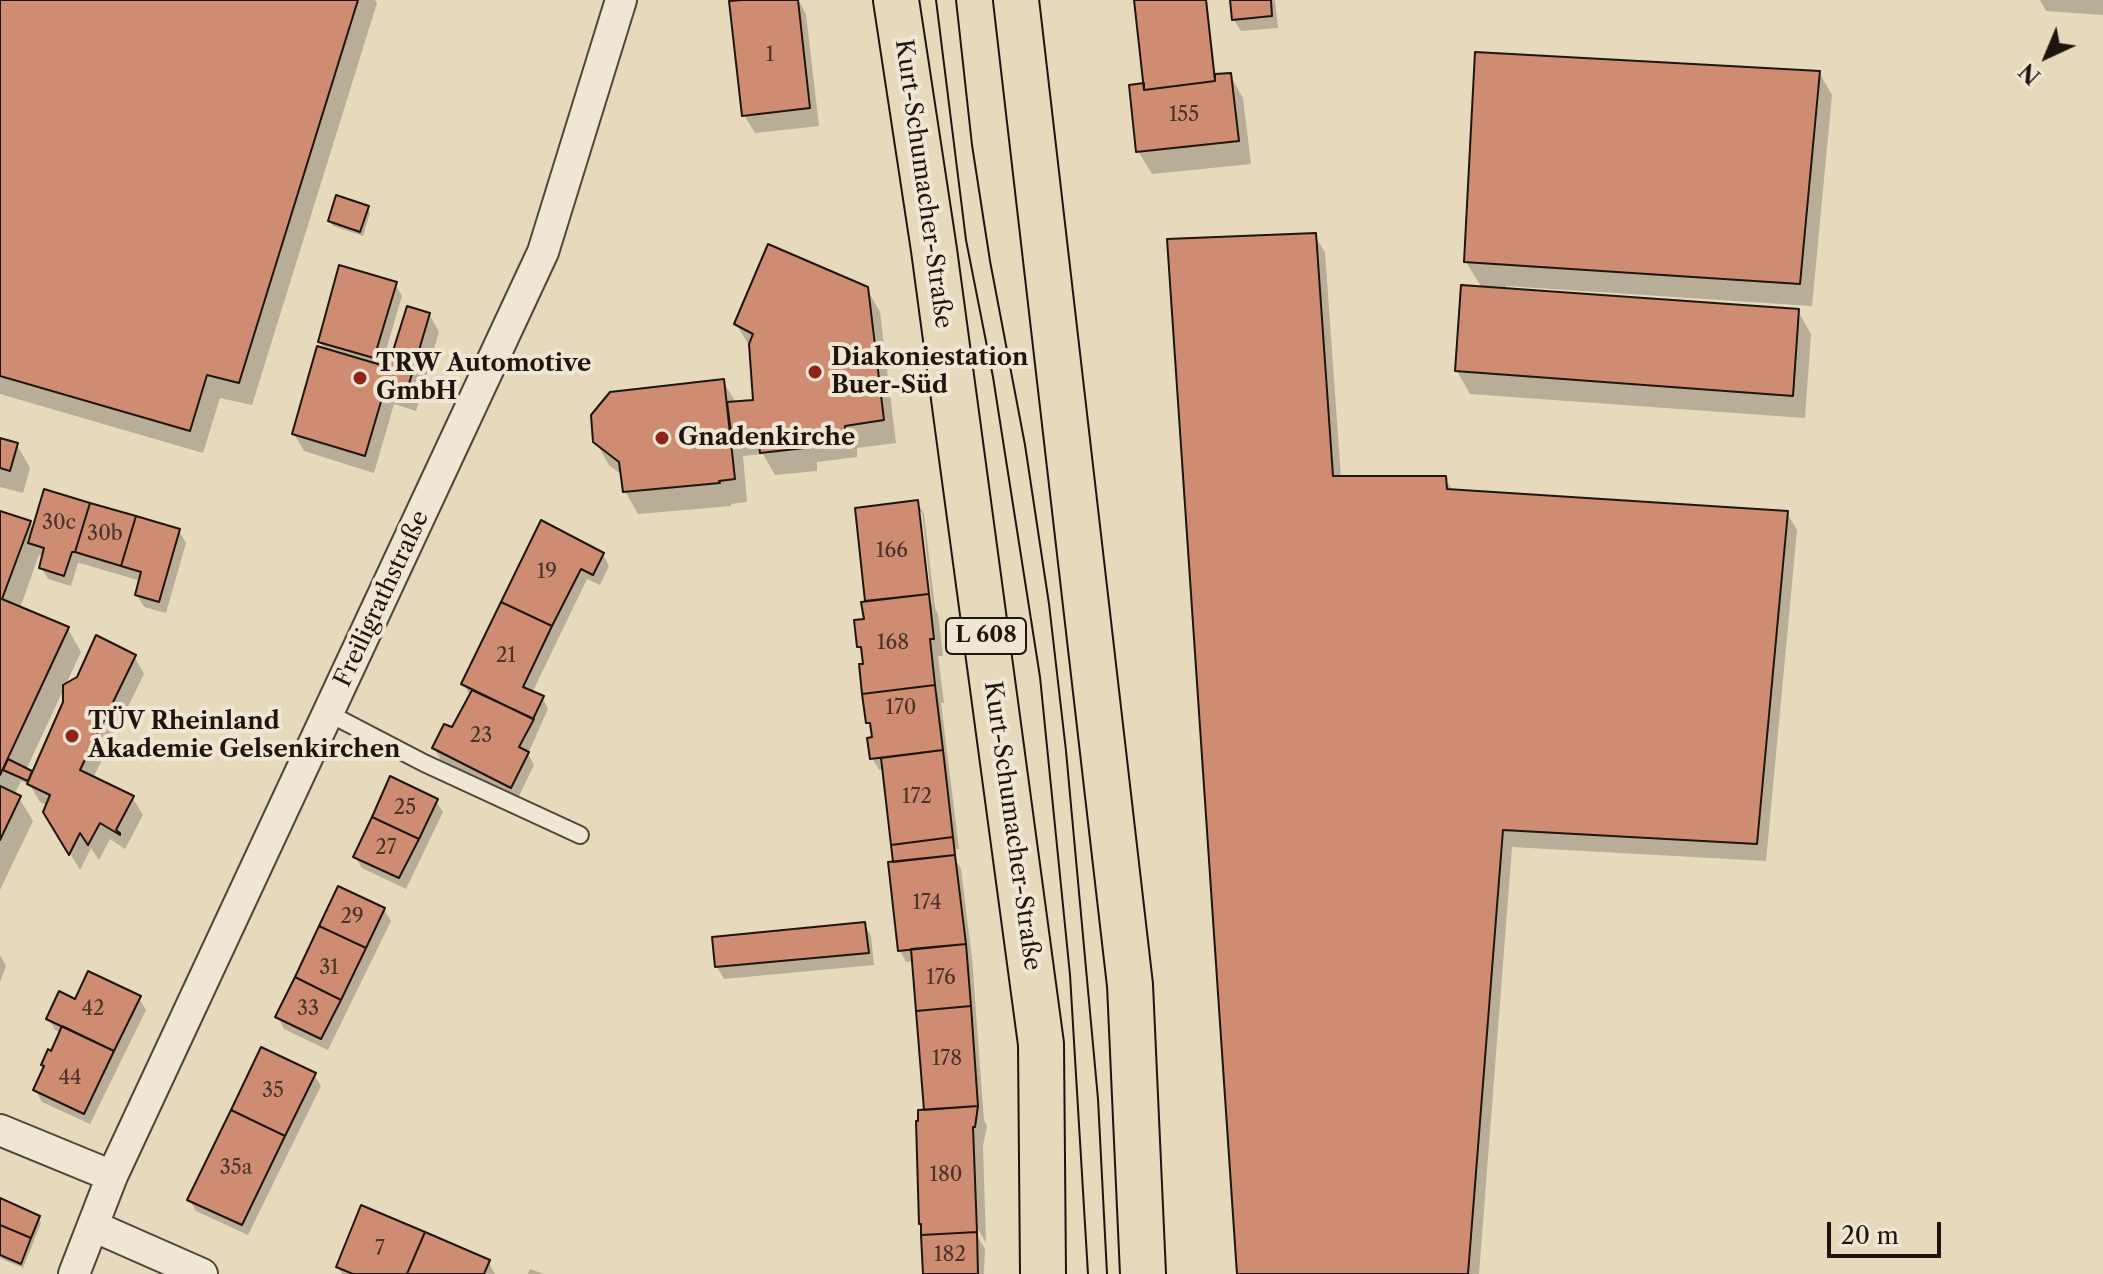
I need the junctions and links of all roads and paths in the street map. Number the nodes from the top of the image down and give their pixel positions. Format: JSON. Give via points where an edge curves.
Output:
{"nodes":[{"id":1,"x":621,"y":0,"type":"edge"},
{"id":2,"x":896,"y":0,"type":"edge"},
{"id":3,"x":1016,"y":0,"type":"edge"},
{"id":4,"x":328,"y":713,"type":"junction"},
{"id":5,"x":580,"y":835,"type":"dead end"},
{"id":6,"x":0,"y":1130,"type":"edge"},
{"id":7,"x":112,"y":1176,"type":"junction"},
{"id":8,"x":93,"y":1226,"type":"junction"},
{"id":9,"x":74,"y":1274,"type":"edge"},
{"id":10,"x":202,"y":1274,"type":"edge"},
{"id":11,"x":1043,"y":1274,"type":"edge"},
{"id":12,"x":1143,"y":1274,"type":"edge"}],
"edges":[{"from":1,"to":4,"type":"street","name":"Freiligrathstraße","via":[[543,252]]},
{"from":2,"to":11,"type":"main road","name":"Kurt-Schumacher-Straße","number":"L 608","via":[[1041,1044]]},
{"from":3,"to":12,"type":"main road","via":[[1130,985]]},
{"from":4,"to":5,"type":"lane"},
{"from":4,"to":7,"type":"street","name":"Freiligrathstraße"},
{"from":6,"to":7,"type":"street"},
{"from":7,"to":8,"type":"street","name":"Freiligrathstraße"},
{"from":8,"to":9,"type":"street","name":"Freiligrathstraße"},
{"from":8,"to":10,"type":"street"}]}
